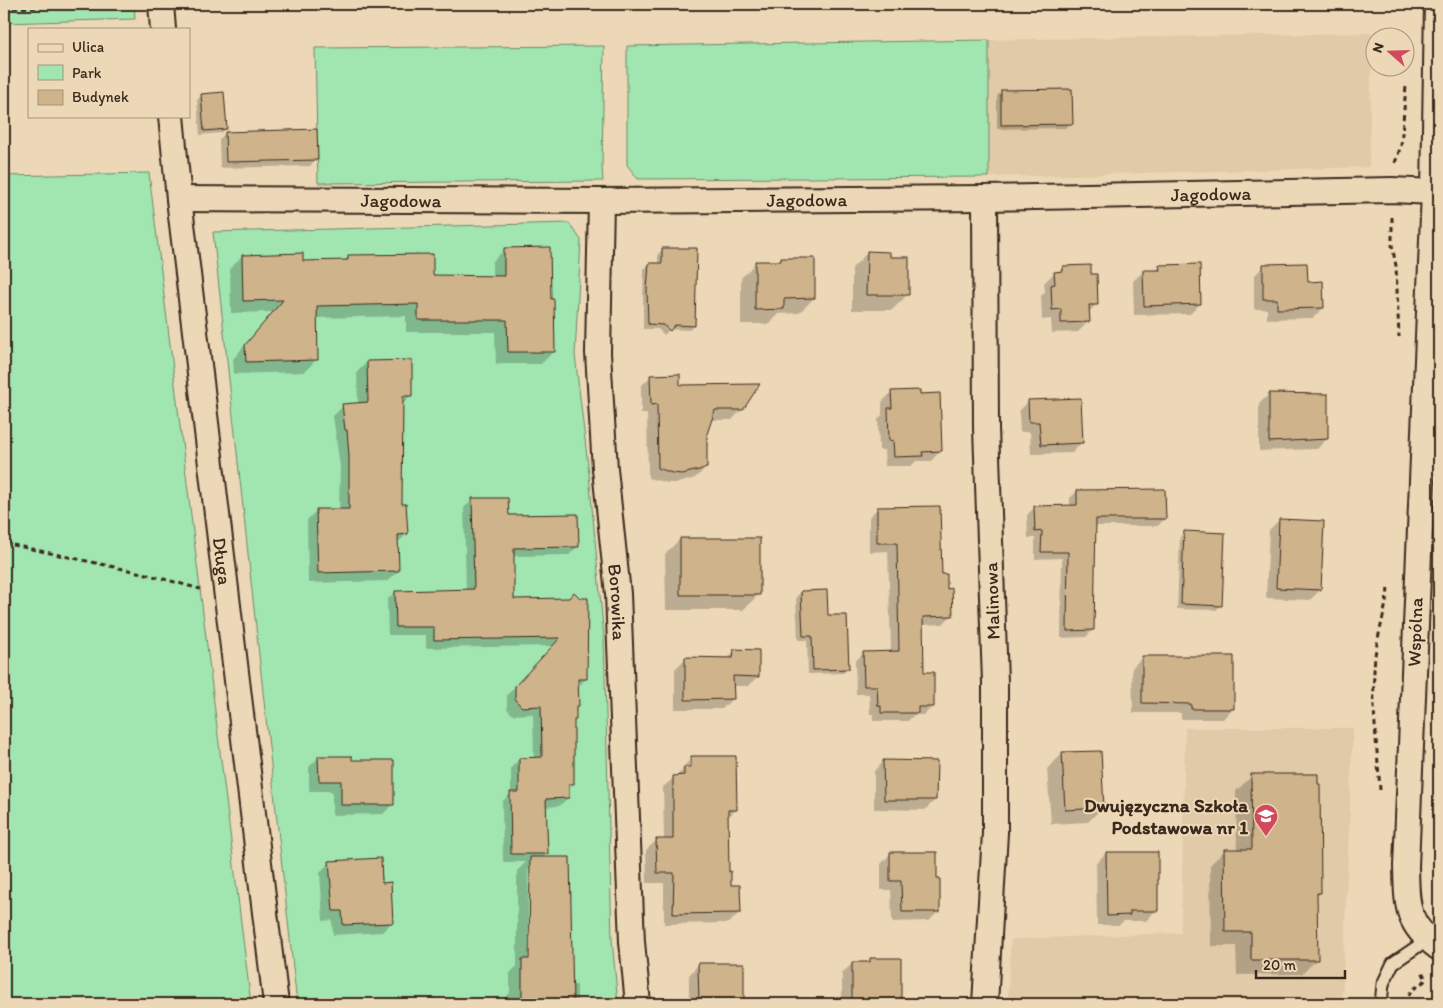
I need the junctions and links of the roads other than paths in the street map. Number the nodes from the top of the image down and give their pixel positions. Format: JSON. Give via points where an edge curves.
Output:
{"nodes":[{"id":1,"x":161,"y":4,"type":"edge"},
{"id":2,"x":1437,"y":4,"type":"edge"},
{"id":3,"x":163,"y":28,"type":"edge"},
{"id":4,"x":171,"y":118,"type":"edge"},
{"id":5,"x":1434,"y":192,"type":"junction"},
{"id":6,"x":985,"y":198,"type":"junction"},
{"id":7,"x":179,"y":199,"type":"junction"},
{"id":8,"x":601,"y":201,"type":"junction"},
{"id":9,"x":1433,"y":944,"type":"edge"},
{"id":10,"x":276,"y":1004,"type":"edge"},
{"id":11,"x":638,"y":1004,"type":"edge"},
{"id":12,"x":985,"y":1004,"type":"edge"},
{"id":13,"x":1381,"y":1004,"type":"edge"}],
"edges":[{"from":1,"to":3,"type":"street"},
{"from":2,"to":5,"type":"street","name":"Wspólna"},
{"from":4,"to":7,"type":"street","name":"Długa"},
{"from":5,"to":6,"type":"street","name":"Jagodowa","via":[[1392,190]]},
{"from":5,"to":9,"type":"street","name":"Wspólna","via":[[1406,866],[1409,911],[1418,930]]},
{"from":6,"to":8,"type":"street","name":"Jagodowa"},
{"from":6,"to":12,"type":"street","name":"Malinowa","via":[[986,428],[995,682],[995,833]]},
{"from":7,"to":8,"type":"street","name":"Jagodowa"},
{"from":7,"to":10,"type":"street","name":"Długa"},
{"from":8,"to":11,"type":"street","name":"Borowika","via":[[598,352],[604,469],[618,594],[632,942]]},
{"from":9,"to":13,"type":"lane","via":[[1393,963],[1383,984]]}]}
